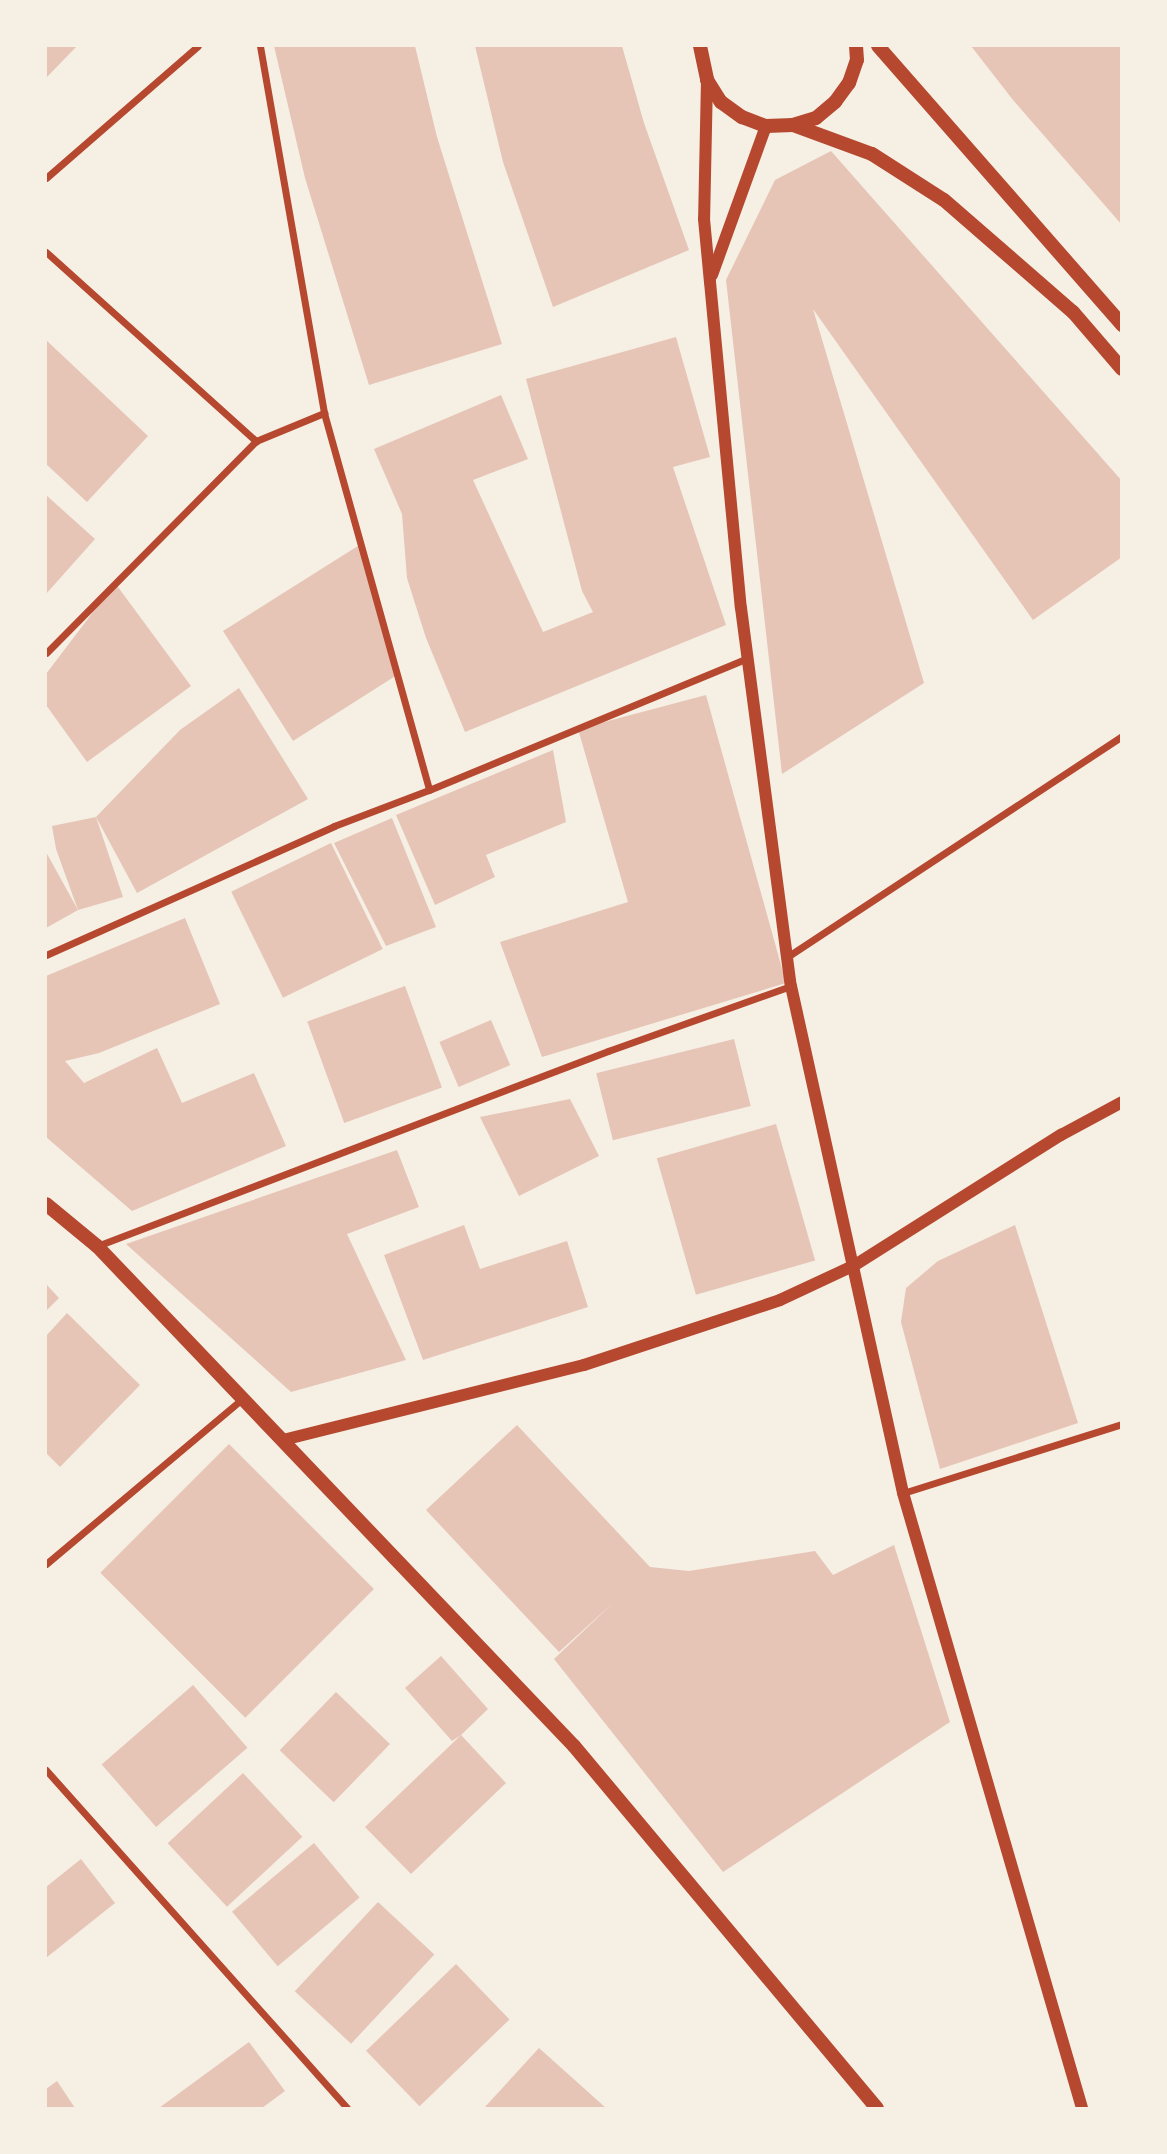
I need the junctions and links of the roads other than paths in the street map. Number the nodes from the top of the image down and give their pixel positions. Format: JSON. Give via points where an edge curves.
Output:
{"nodes":[{"id":1,"x":198,"y":46,"type":"edge"},
{"id":2,"x":260,"y":46,"type":"edge"},
{"id":3,"x":856,"y":46,"type":"edge"},
{"id":4,"x":878,"y":46,"type":"edge"},
{"id":5,"x":699,"y":49,"type":"edge"},
{"id":6,"x":707,"y":80,"type":"junction"},
{"id":7,"x":793,"y":125,"type":"junction"},
{"id":8,"x":766,"y":126,"type":"junction"},
{"id":9,"x":46,"y":178,"type":"edge"},
{"id":10,"x":46,"y":252,"type":"edge"},
{"id":11,"x":710,"y":282,"type":"junction"},
{"id":12,"x":1122,"y":326,"type":"edge"},
{"id":13,"x":1122,"y":369,"type":"edge"},
{"id":14,"x":324,"y":413,"type":"junction"},
{"id":15,"x":256,"y":441,"type":"junction"},
{"id":16,"x":46,"y":653,"type":"edge"},
{"id":17,"x":748,"y":658,"type":"junction"},
{"id":18,"x":1122,"y":736,"type":"edge"},
{"id":19,"x":429,"y":790,"type":"junction"},
{"id":20,"x":46,"y":955,"type":"edge"},
{"id":21,"x":787,"y":957,"type":"junction"},
{"id":22,"x":791,"y":986,"type":"junction"},
{"id":23,"x":1122,"y":1102,"type":"edge"},
{"id":24,"x":46,"y":1204,"type":"edge"},
{"id":25,"x":97,"y":1246,"type":"junction"},
{"id":26,"x":855,"y":1265,"type":"junction"},
{"id":27,"x":244,"y":1398,"type":"junction"},
{"id":28,"x":1122,"y":1424,"type":"edge"},
{"id":29,"x":283,"y":1440,"type":"junction"},
{"id":30,"x":903,"y":1493,"type":"junction"},
{"id":31,"x":46,"y":1564,"type":"edge"},
{"id":32,"x":46,"y":1770,"type":"edge"},
{"id":33,"x":347,"y":2109,"type":"edge"},
{"id":34,"x":877,"y":2109,"type":"edge"},
{"id":35,"x":1082,"y":2109,"type":"edge"}],
"edges":[{"from":1,"to":9,"type":"street"},
{"from":2,"to":14,"type":"street"},
{"from":3,"to":7,"type":"main road","via":[[849,83],[835,102],[816,118]]},
{"from":4,"to":12,"type":"main road"},
{"from":5,"to":6,"type":"main road"},
{"from":6,"to":8,"type":"main road","via":[[721,102]]},
{"from":6,"to":11,"type":"street","via":[[704,219]]},
{"from":7,"to":8,"type":"main road"},
{"from":7,"to":13,"type":"main road","via":[[872,154],[944,200],[1073,313]]},
{"from":8,"to":11,"type":"street"},
{"from":10,"to":15,"type":"street"},
{"from":11,"to":17,"type":"street"},
{"from":14,"to":15,"type":"street"},
{"from":14,"to":19,"type":"street"},
{"from":15,"to":16,"type":"street"},
{"from":17,"to":19,"type":"street"},
{"from":17,"to":21,"type":"street"},
{"from":18,"to":21,"type":"street"},
{"from":19,"to":20,"type":"street","via":[[334,825]]},
{"from":21,"to":22,"type":"street"},
{"from":22,"to":25,"type":"street"},
{"from":22,"to":26,"type":"street"},
{"from":23,"to":26,"type":"street","via":[[1061,1135]]},
{"from":24,"to":25,"type":"main road"},
{"from":25,"to":27,"type":"main road"},
{"from":26,"to":29,"type":"street","via":[[780,1300],[584,1365]]},
{"from":26,"to":30,"type":"street"},
{"from":27,"to":29,"type":"main road"},
{"from":27,"to":31,"type":"street"},
{"from":28,"to":30,"type":"street"},
{"from":29,"to":34,"type":"main road","via":[[574,1746]]},
{"from":30,"to":35,"type":"street"},
{"from":32,"to":33,"type":"street"}]}
